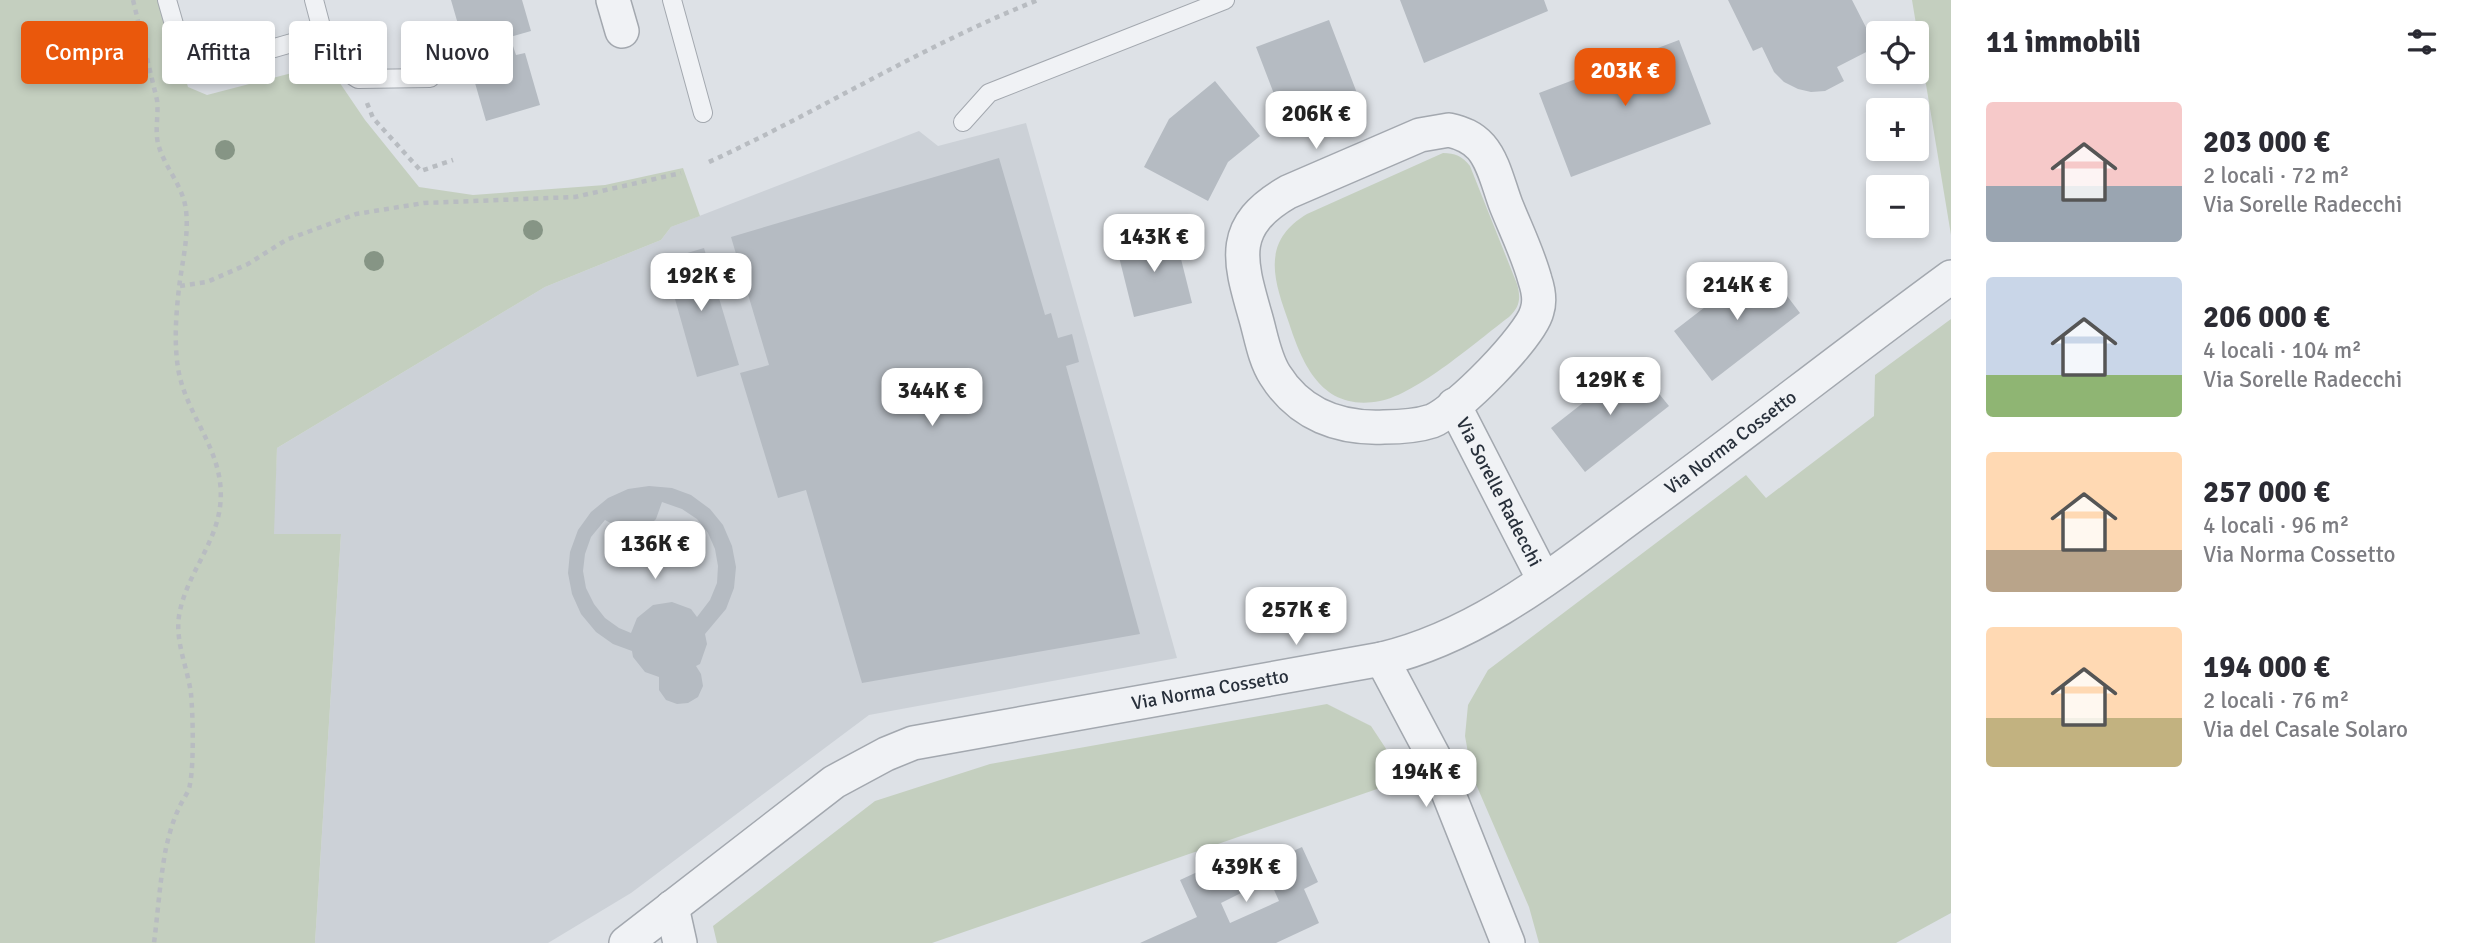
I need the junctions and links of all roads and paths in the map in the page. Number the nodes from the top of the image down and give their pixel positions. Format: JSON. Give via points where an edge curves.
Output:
{"nodes":[{"id":1,"x":133,"y":0,"type":"edge"},
{"id":2,"x":167,"y":0,"type":"edge"},
{"id":3,"x":314,"y":0,"type":"edge"},
{"id":4,"x":672,"y":0,"type":"edge"},
{"id":5,"x":1038,"y":0,"type":"edge"},
{"id":6,"x":1224,"y":0,"type":"edge"},
{"id":7,"x":320,"y":21,"type":"edge"},
{"id":8,"x":289,"y":44,"type":"edge"},
{"id":9,"x":360,"y":84,"type":"edge"},
{"id":10,"x":703,"y":113,"type":"dead end"},
{"id":11,"x":963,"y":122,"type":"dead end"},
{"id":12,"x":453,"y":160,"type":"dead end"},
{"id":13,"x":709,"y":162,"type":"dead end"},
{"id":14,"x":681,"y":173,"type":"dead end"},
{"id":15,"x":1951,"y":277,"type":"edge"},
{"id":16,"x":179,"y":286,"type":"junction"},
{"id":17,"x":1454,"y":405,"type":"junction"},
{"id":18,"x":1544,"y":580,"type":"junction"},
{"id":19,"x":1382,"y":659,"type":"junction"},
{"id":20,"x":672,"y":907,"type":"junction"},
{"id":21,"x":154,"y":943,"type":"edge"},
{"id":22,"x":626,"y":943,"type":"edge"},
{"id":23,"x":680,"y":943,"type":"edge"},
{"id":24,"x":1508,"y":943,"type":"edge"}],
"edges":[{"from":1,"to":16,"type":"path","via":[[157,100],[155,135],[186,210],[186,251]]},
{"from":2,"to":8,"type":"lane","via":[[188,73]]},
{"from":3,"to":7,"type":"lane"},
{"from":4,"to":10,"type":"lane"},
{"from":5,"to":13,"type":"path","via":[[869,79]]},
{"from":6,"to":11,"type":"lane","via":[[989,93]]},
{"from":9,"to":12,"type":"path","via":[[373,118],[421,171]]},
{"from":14,"to":16,"type":"path","via":[[575,197],[424,202],[356,214],[286,240],[248,264],[206,282]]},
{"from":15,"to":18,"type":"street","name":"Via Norma Cossetto"},
{"from":16,"to":21,"type":"path","via":[[178,368],[187,402],[219,470],[220,508],[178,617],[191,695],[190,786],[166,848]]},
{"from":17,"to":17,"type":"street","name":"Via Sorelle Radecchi","via":[[1521,339],[1537,311],[1538,299],[1489,159],[1473,139],[1449,130],[1420,135],[1271,202],[1251,226],[1241,256],[1268,362],[1284,387],[1311,412],[1345,425],[1400,427],[1433,420]]},
{"from":17,"to":18,"type":"street","name":"Via Sorelle Radecchi"},
{"from":18,"to":19,"type":"street","name":"Via Norma Cossetto","via":[[1486,618],[1428,645]]},
{"from":19,"to":20,"type":"street","name":"Via Norma Cossetto","via":[[913,743],[834,782]]},
{"from":19,"to":24,"type":"street","via":[[1434,757]]},
{"from":20,"to":22,"type":"street","name":"Via Norma Cossetto"},
{"from":20,"to":23,"type":"street"}]}
